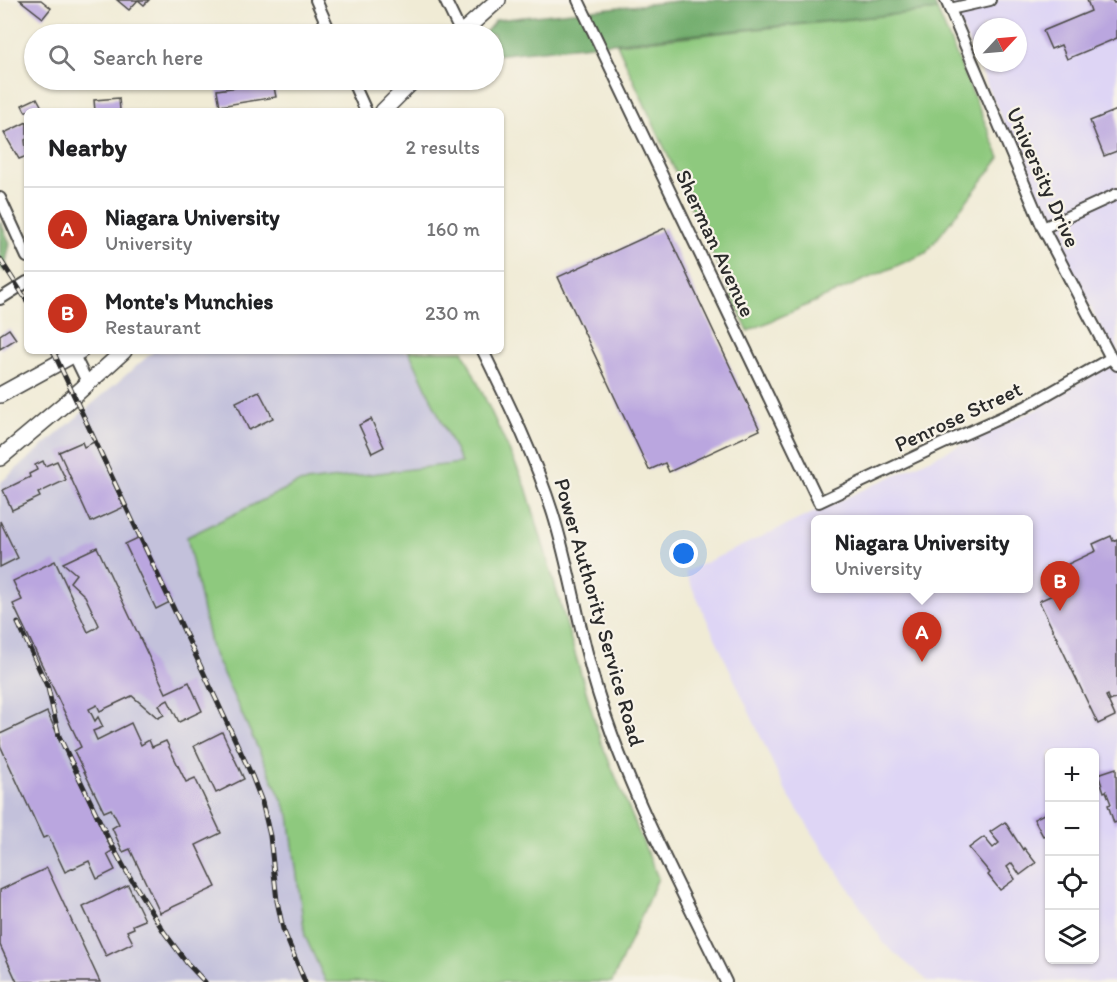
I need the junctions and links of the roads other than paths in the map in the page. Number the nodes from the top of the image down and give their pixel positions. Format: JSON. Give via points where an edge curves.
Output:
{"nodes":[{"id":1,"x":316,"y":0,"type":"edge"},
{"id":2,"x":446,"y":0,"type":"edge"},
{"id":3,"x":498,"y":0,"type":"edge"},
{"id":4,"x":578,"y":0,"type":"edge"},
{"id":5,"x":990,"y":0,"type":"edge"},
{"id":6,"x":948,"y":4,"type":"edge"},
{"id":7,"x":327,"y":24,"type":"edge"},
{"id":8,"x":456,"y":24,"type":"edge"},
{"id":9,"x":471,"y":24,"type":"edge"},
{"id":10,"x":357,"y":90,"type":"edge"},
{"id":11,"x":404,"y":90,"type":"edge"},
{"id":12,"x":365,"y":108,"type":"edge"},
{"id":13,"x":386,"y":108,"type":"edge"},
{"id":14,"x":1117,"y":194,"type":"edge"},
{"id":15,"x":0,"y":198,"type":"edge"},
{"id":16,"x":1044,"y":228,"type":"junction"},
{"id":17,"x":24,"y":250,"type":"edge"},
{"id":18,"x":24,"y":284,"type":"edge"},
{"id":19,"x":0,"y":299,"type":"edge"},
{"id":20,"x":72,"y":354,"type":"edge"},
{"id":21,"x":76,"y":354,"type":"edge"},
{"id":22,"x":121,"y":354,"type":"edge"},
{"id":23,"x":484,"y":354,"type":"edge"},
{"id":24,"x":1114,"y":362,"type":"edge"},
{"id":25,"x":88,"y":384,"type":"junction"},
{"id":26,"x":0,"y":395,"type":"edge"},
{"id":27,"x":0,"y":458,"type":"edge"},
{"id":28,"x":819,"y":502,"type":"joint"},
{"id":29,"x":726,"y":982,"type":"edge"}],
"edges":[{"from":1,"to":7,"type":"street"},
{"from":2,"to":8,"type":"street"},
{"from":3,"to":9,"type":"main road"},
{"from":4,"to":28,"type":"street","name":"Sherman Avenue"},
{"from":5,"to":6,"type":"street"},
{"from":6,"to":16,"type":"street","name":"University Drive"},
{"from":10,"to":12,"type":"street"},
{"from":11,"to":13,"type":"main road"},
{"from":14,"to":16,"type":"street"},
{"from":15,"to":17,"type":"street"},
{"from":16,"to":24,"type":"street","name":"University Drive"},
{"from":18,"to":19,"type":"street"},
{"from":20,"to":26,"type":"main road"},
{"from":21,"to":25,"type":"street"},
{"from":22,"to":25,"type":"main road"},
{"from":23,"to":29,"type":"street","name":"Power Authority Service Road","via":[[547,496],[616,746]]},
{"from":24,"to":28,"type":"street","name":"Penrose Street"},
{"from":25,"to":27,"type":"main road"}]}
